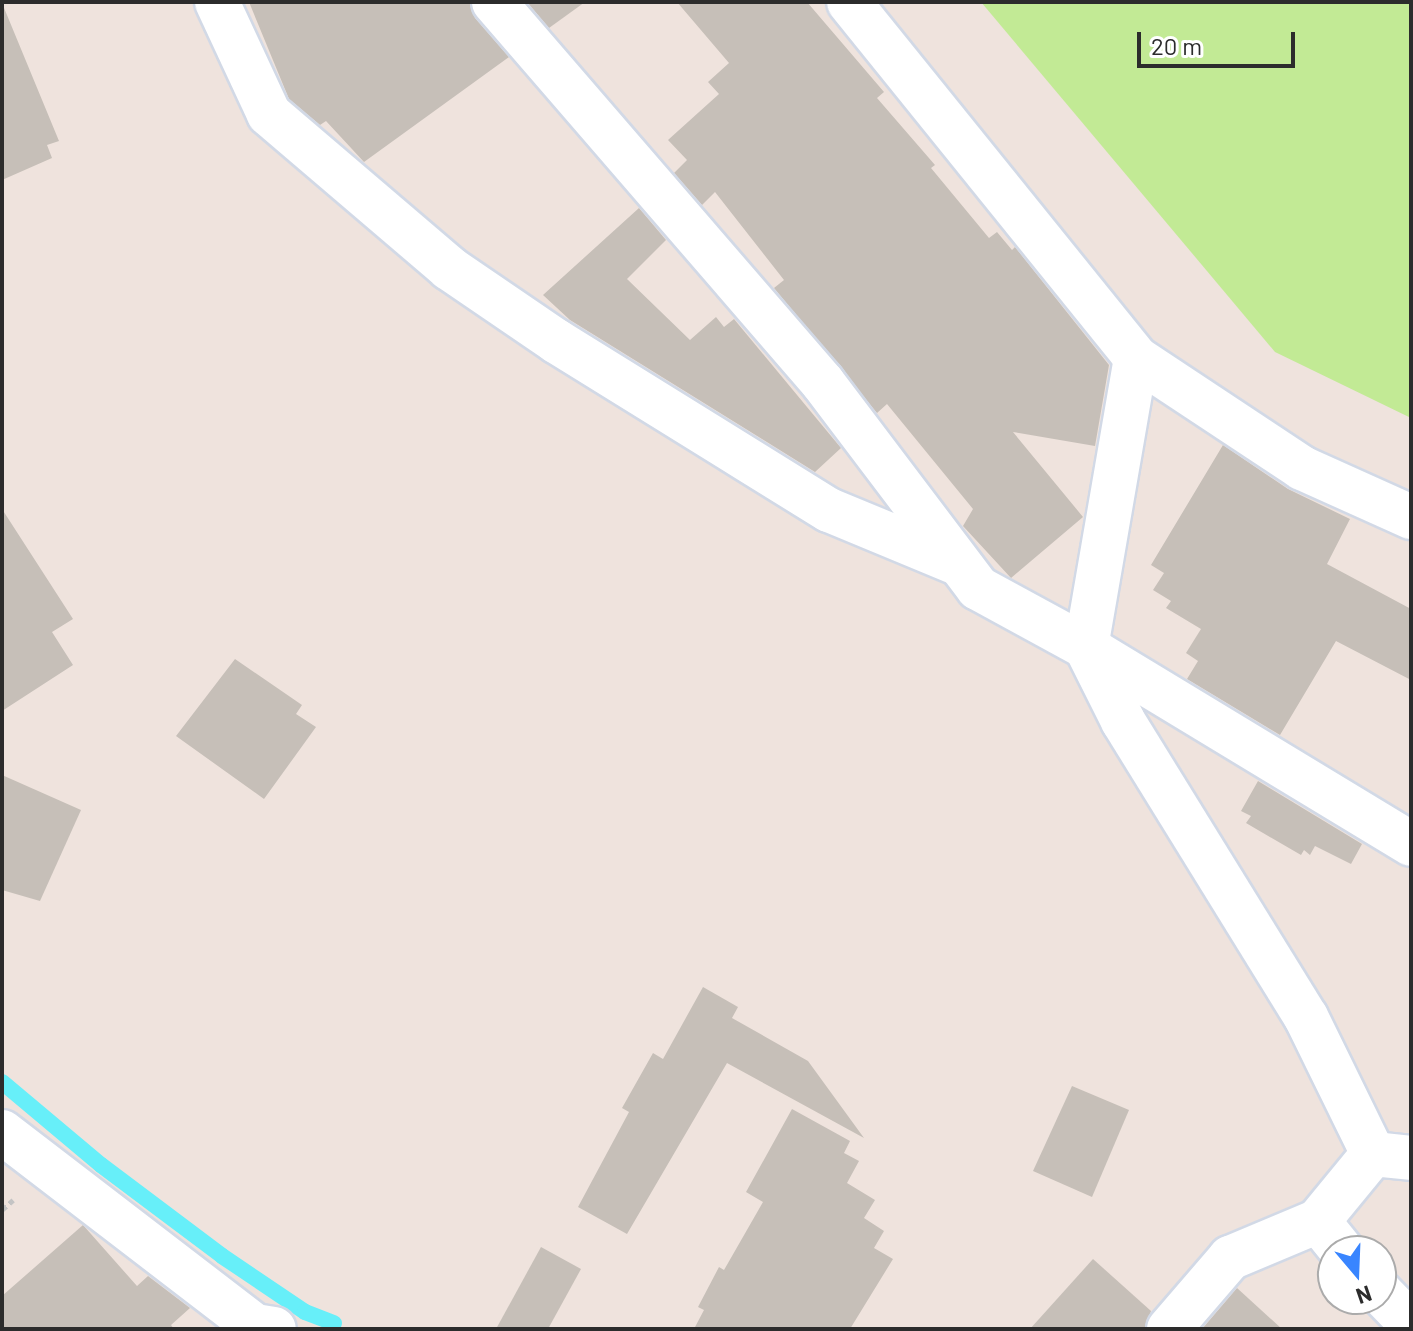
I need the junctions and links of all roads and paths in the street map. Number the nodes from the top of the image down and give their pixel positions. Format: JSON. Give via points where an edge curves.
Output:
{"nodes":[{"id":1,"x":217,"y":2,"type":"edge"},
{"id":2,"x":494,"y":2,"type":"edge"},
{"id":3,"x":849,"y":2,"type":"edge"},
{"id":4,"x":1136,"y":358,"type":"junction"},
{"id":5,"x":1411,"y":517,"type":"edge"},
{"id":6,"x":959,"y":564,"type":"junction"},
{"id":7,"x":1086,"y":647,"type":"junction"},
{"id":8,"x":1411,"y":844,"type":"edge"},
{"id":9,"x":2,"y":1132,"type":"edge"},
{"id":10,"x":1392,"y":1156,"type":"edge"},
{"id":11,"x":1331,"y":1235,"type":"edge"},
{"id":12,"x":1317,"y":1239,"type":"edge"},
{"id":13,"x":1397,"y":1310,"type":"edge"},
{"id":14,"x":1411,"y":1324,"type":"edge"},
{"id":15,"x":274,"y":1329,"type":"edge"},
{"id":16,"x":1169,"y":1329,"type":"edge"}],
"edges":[{"from":1,"to":6,"type":"street","via":[[269,114],[449,268],[556,341],[829,510]]},
{"from":2,"to":6,"type":"street","via":[[823,383]]},
{"from":3,"to":4,"type":"street"},
{"from":4,"to":5,"type":"street","via":[[1302,468]]},
{"from":4,"to":7,"type":"street"},
{"from":6,"to":7,"type":"street","via":[[978,588]]},
{"from":7,"to":8,"type":"street"},
{"from":7,"to":10,"type":"street","via":[[1123,721]]},
{"from":9,"to":15,"type":"street","via":[[255,1326]]},
{"from":10,"to":11,"type":"street"},
{"from":12,"to":16,"type":"street","via":[[1230,1258]]},
{"from":13,"to":14,"type":"street"}]}
